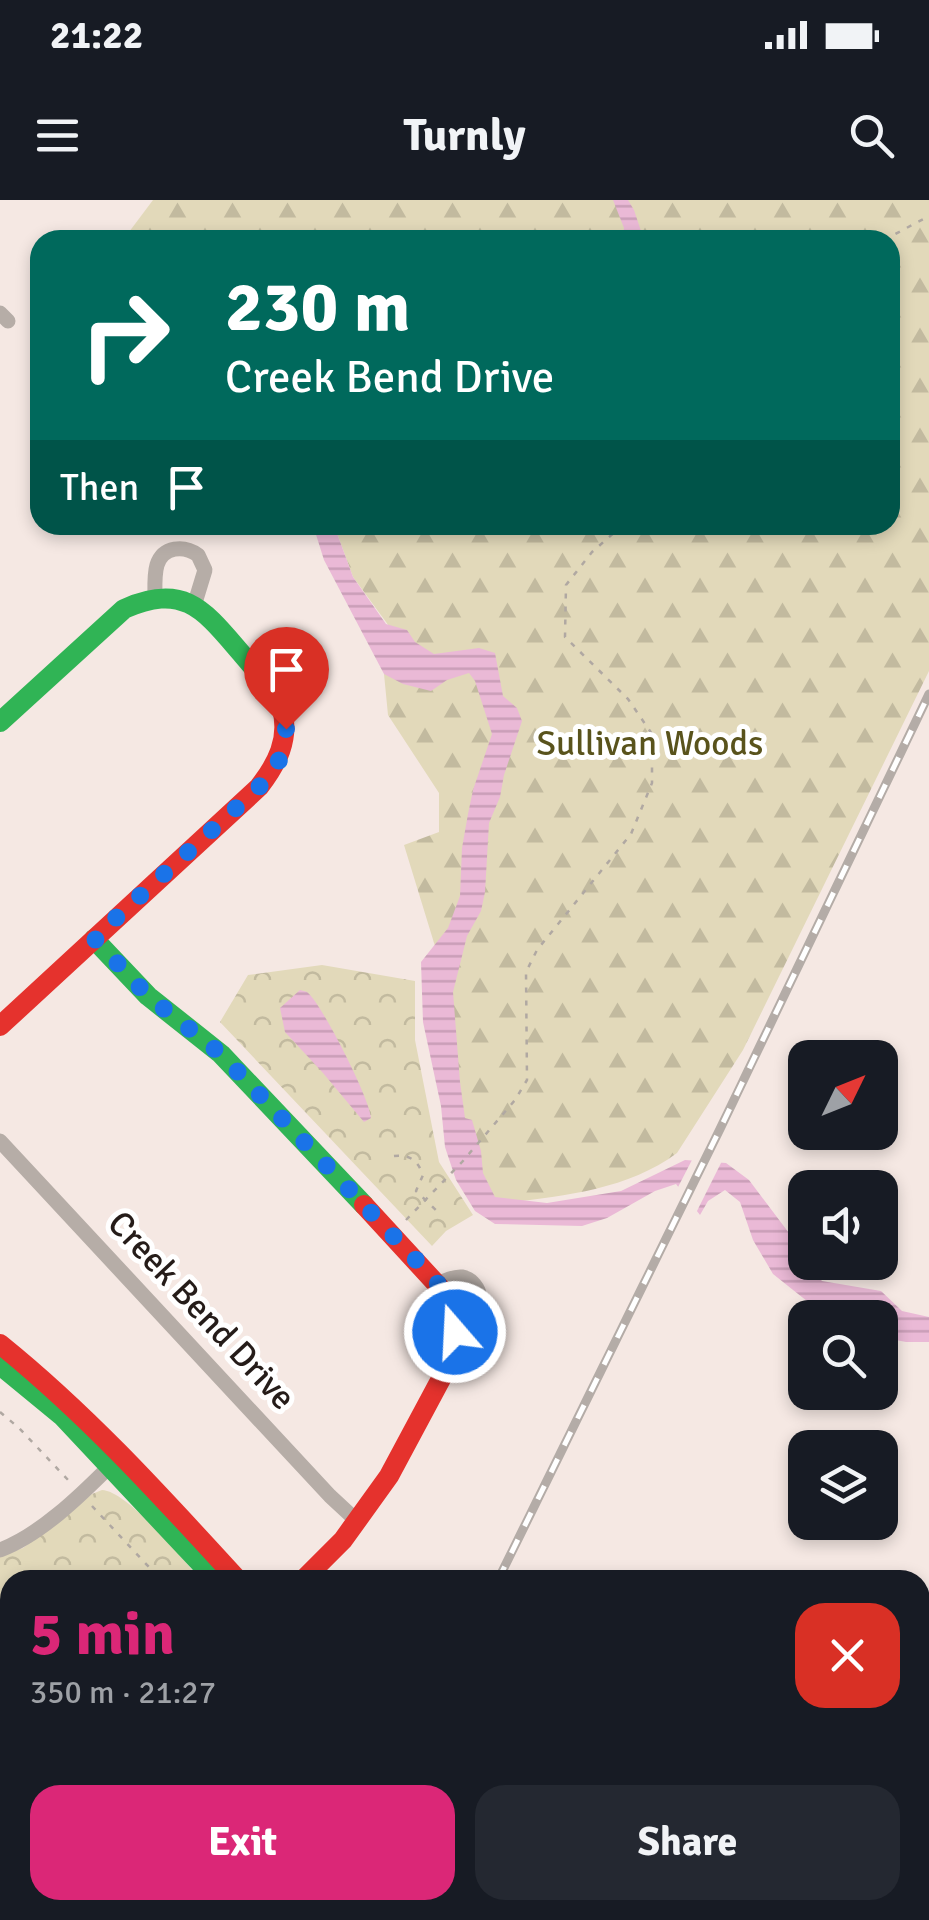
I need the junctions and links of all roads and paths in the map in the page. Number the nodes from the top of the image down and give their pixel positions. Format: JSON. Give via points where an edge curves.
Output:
{"nodes":[{"id":1,"x":929,"y":216,"type":"edge"},
{"id":2,"x":900,"y":231,"type":"edge"},
{"id":3,"x":612,"y":535,"type":"edge"},
{"id":4,"x":155,"y":598,"type":"junction"},
{"id":5,"x":194,"y":606,"type":"junction"},
{"id":6,"x":0,"y":722,"type":"edge"},
{"id":7,"x":94,"y":938,"type":"junction"},
{"id":8,"x":0,"y":1026,"type":"edge"},
{"id":9,"x":0,"y":1142,"type":"edge"},
{"id":10,"x":394,"y":1156,"type":"dead end"},
{"id":11,"x":426,"y":1201,"type":"junction"},
{"id":12,"x":440,"y":1215,"type":"dead end"},
{"id":13,"x":407,"y":1220,"type":"dead end"},
{"id":14,"x":438,"y":1284,"type":"junction"},
{"id":15,"x":455,"y":1332,"type":"junction"},
{"id":16,"x":0,"y":1344,"type":"edge"},
{"id":17,"x":0,"y":1364,"type":"edge"},
{"id":18,"x":0,"y":1412,"type":"edge"},
{"id":19,"x":110,"y":1466,"type":"junction"},
{"id":20,"x":66,"y":1478,"type":"dead end"},
{"id":21,"x":94,"y":1508,"type":"dead end"},
{"id":22,"x":358,"y":1522,"type":"junction"},
{"id":23,"x":0,"y":1550,"type":"edge"},
{"id":24,"x":152,"y":1570,"type":"edge"},
{"id":25,"x":207,"y":1570,"type":"edge"},
{"id":26,"x":229,"y":1570,"type":"edge"},
{"id":27,"x":312,"y":1570,"type":"edge"}],
"edges":[{"from":1,"to":2,"type":"path"},
{"from":3,"to":11,"type":"path","via":[[566,585],[565,636],[628,699],[652,734],[652,783],[631,834],[526,972],[527,1080]]},
{"from":4,"to":5,"type":"street"},
{"from":4,"to":5,"type":"street","via":[[158,564],[167,552],[183,548],[198,554],[206,570]]},
{"from":4,"to":6,"type":"street","via":[[118,613]]},
{"from":5,"to":7,"type":"street","via":[[274,690],[284,712],[284,746],[259,787]]},
{"from":7,"to":8,"type":"street"},
{"from":7,"to":14,"type":"street","via":[[148,996],[221,1054]]},
{"from":9,"to":22,"type":"street","name":"Creek Bend Drive"},
{"from":10,"to":11,"type":"path","via":[[419,1166],[423,1175],[416,1192]]},
{"from":11,"to":12,"type":"path"},
{"from":11,"to":13,"type":"path"},
{"from":14,"to":15,"type":"street"},
{"from":14,"to":15,"type":"street","via":[[463,1277],[478,1291],[478,1314]]},
{"from":15,"to":22,"type":"street","via":[[448,1364],[404,1453]]},
{"from":16,"to":26,"type":"street","via":[[82,1412]]},
{"from":17,"to":19,"type":"street"},
{"from":18,"to":20,"type":"path"},
{"from":19,"to":23,"type":"street","via":[[57,1515]]},
{"from":19,"to":25,"type":"street"},
{"from":21,"to":24,"type":"path"},
{"from":22,"to":27,"type":"street"}]}
